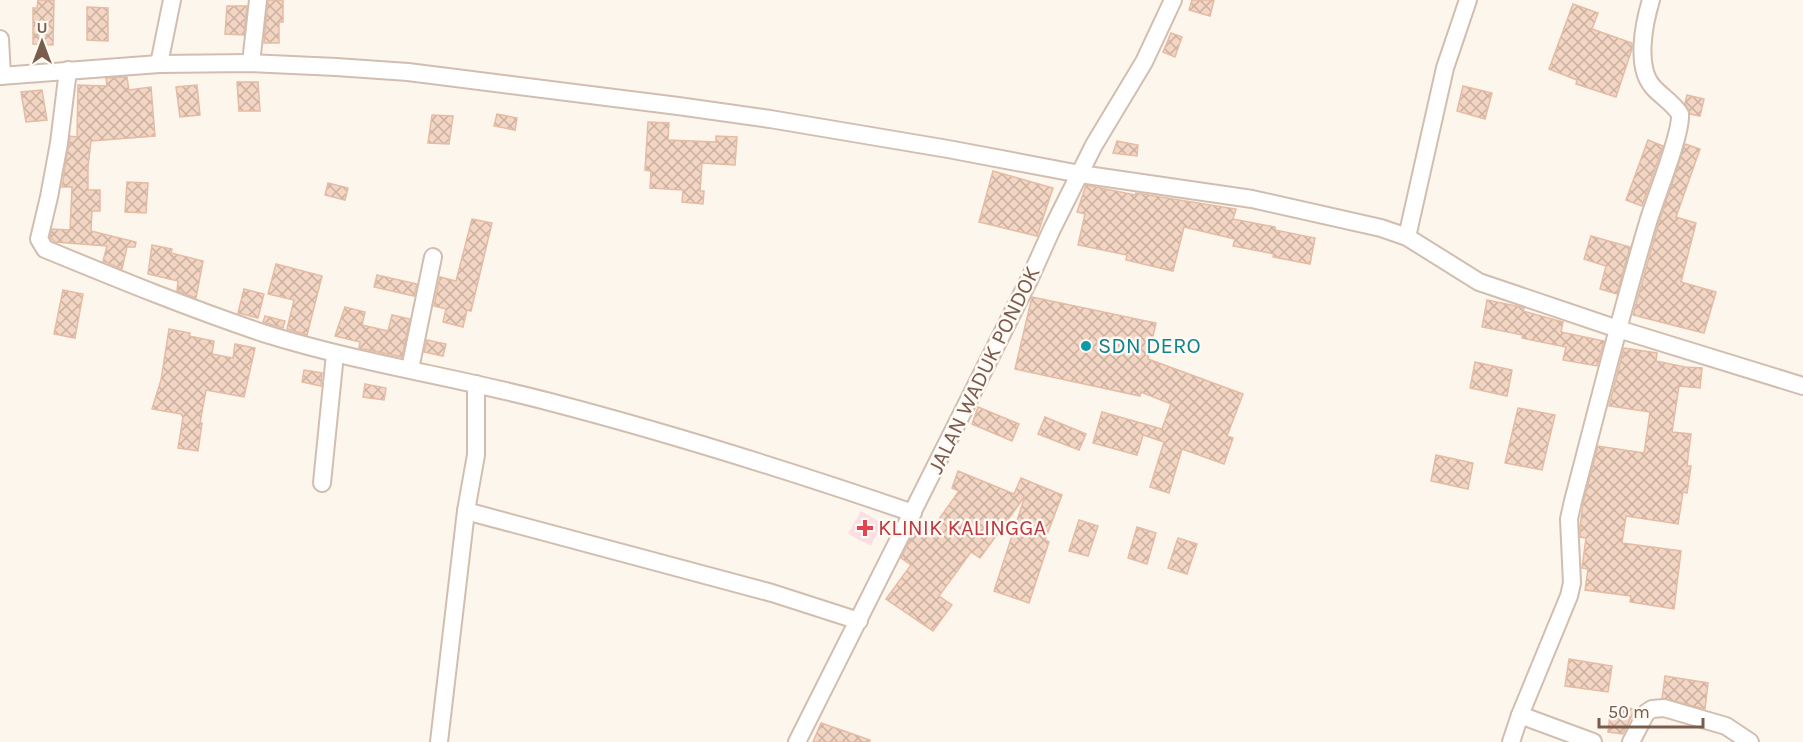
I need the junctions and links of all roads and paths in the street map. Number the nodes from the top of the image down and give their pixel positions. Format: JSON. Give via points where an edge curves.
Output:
{"nodes":[{"id":1,"x":172,"y":0,"type":"edge"},
{"id":2,"x":258,"y":0,"type":"edge"},
{"id":3,"x":1173,"y":0,"type":"edge"},
{"id":4,"x":1468,"y":0,"type":"edge"},
{"id":5,"x":1651,"y":0,"type":"edge"},
{"id":6,"x":0,"y":39,"type":"edge"},
{"id":7,"x":251,"y":63,"type":"junction"},
{"id":8,"x":159,"y":64,"type":"junction"},
{"id":9,"x":68,"y":70,"type":"junction"},
{"id":10,"x":1,"y":76,"type":"edge"},
{"id":11,"x":1080,"y":174,"type":"junction"},
{"id":12,"x":1407,"y":237,"type":"junction"},
{"id":13,"x":433,"y":257,"type":"dead end"},
{"id":14,"x":1618,"y":329,"type":"junction"},
{"id":15,"x":335,"y":354,"type":"junction"},
{"id":16,"x":410,"y":369,"type":"junction"},
{"id":17,"x":476,"y":384,"type":"junction"},
{"id":18,"x":1803,"y":386,"type":"edge"},
{"id":19,"x":322,"y":483,"type":"dead end"},
{"id":20,"x":466,"y":511,"type":"junction"},
{"id":21,"x":913,"y":513,"type":"junction"},
{"id":22,"x":859,"y":621,"type":"junction"},
{"id":23,"x":1520,"y":715,"type":"junction"},
{"id":24,"x":440,"y":742,"type":"edge"},
{"id":25,"x":797,"y":742,"type":"edge"},
{"id":26,"x":1511,"y":742,"type":"edge"},
{"id":27,"x":1593,"y":742,"type":"edge"},
{"id":28,"x":1631,"y":742,"type":"edge"},
{"id":29,"x":1750,"y":742,"type":"edge"}],
"edges":[{"from":1,"to":8,"type":"street"},
{"from":2,"to":7,"type":"street"},
{"from":3,"to":11,"type":"street","name":"JALAN WADUK PONDOK","via":[[1144,62]]},
{"from":4,"to":12,"type":"street","via":[[1445,68]]},
{"from":5,"to":14,"type":"street","via":[[1642,65],[1652,86],[1680,117]]},
{"from":6,"to":10,"type":"street"},
{"from":7,"to":8,"type":"street"},
{"from":7,"to":11,"type":"street","via":[[408,72],[678,106]]},
{"from":8,"to":9,"type":"street"},
{"from":9,"to":10,"type":"street"},
{"from":9,"to":15,"type":"street","via":[[59,143],[39,239],[45,249],[203,312]]},
{"from":11,"to":12,"type":"street","via":[[1252,199]]},
{"from":11,"to":21,"type":"street","name":"JALAN WADUK PONDOK"},
{"from":12,"to":14,"type":"street","via":[[1479,282]]},
{"from":13,"to":16,"type":"street"},
{"from":14,"to":18,"type":"street"},
{"from":14,"to":23,"type":"street","via":[[1569,519],[1569,596]]},
{"from":15,"to":16,"type":"street"},
{"from":15,"to":19,"type":"street"},
{"from":16,"to":17,"type":"street"},
{"from":17,"to":20,"type":"street","via":[[476,455]]},
{"from":17,"to":21,"type":"street","via":[[628,423]]},
{"from":20,"to":22,"type":"street","via":[[772,593]]},
{"from":20,"to":24,"type":"street"},
{"from":21,"to":22,"type":"street","name":"JALAN WADUK PONDOK"},
{"from":22,"to":25,"type":"street","name":"JALAN WADUK PONDOK"},
{"from":23,"to":26,"type":"street"},
{"from":23,"to":27,"type":"street"},
{"from":28,"to":29,"type":"street","via":[[1646,713],[1664,708],[1726,726]]}]}
